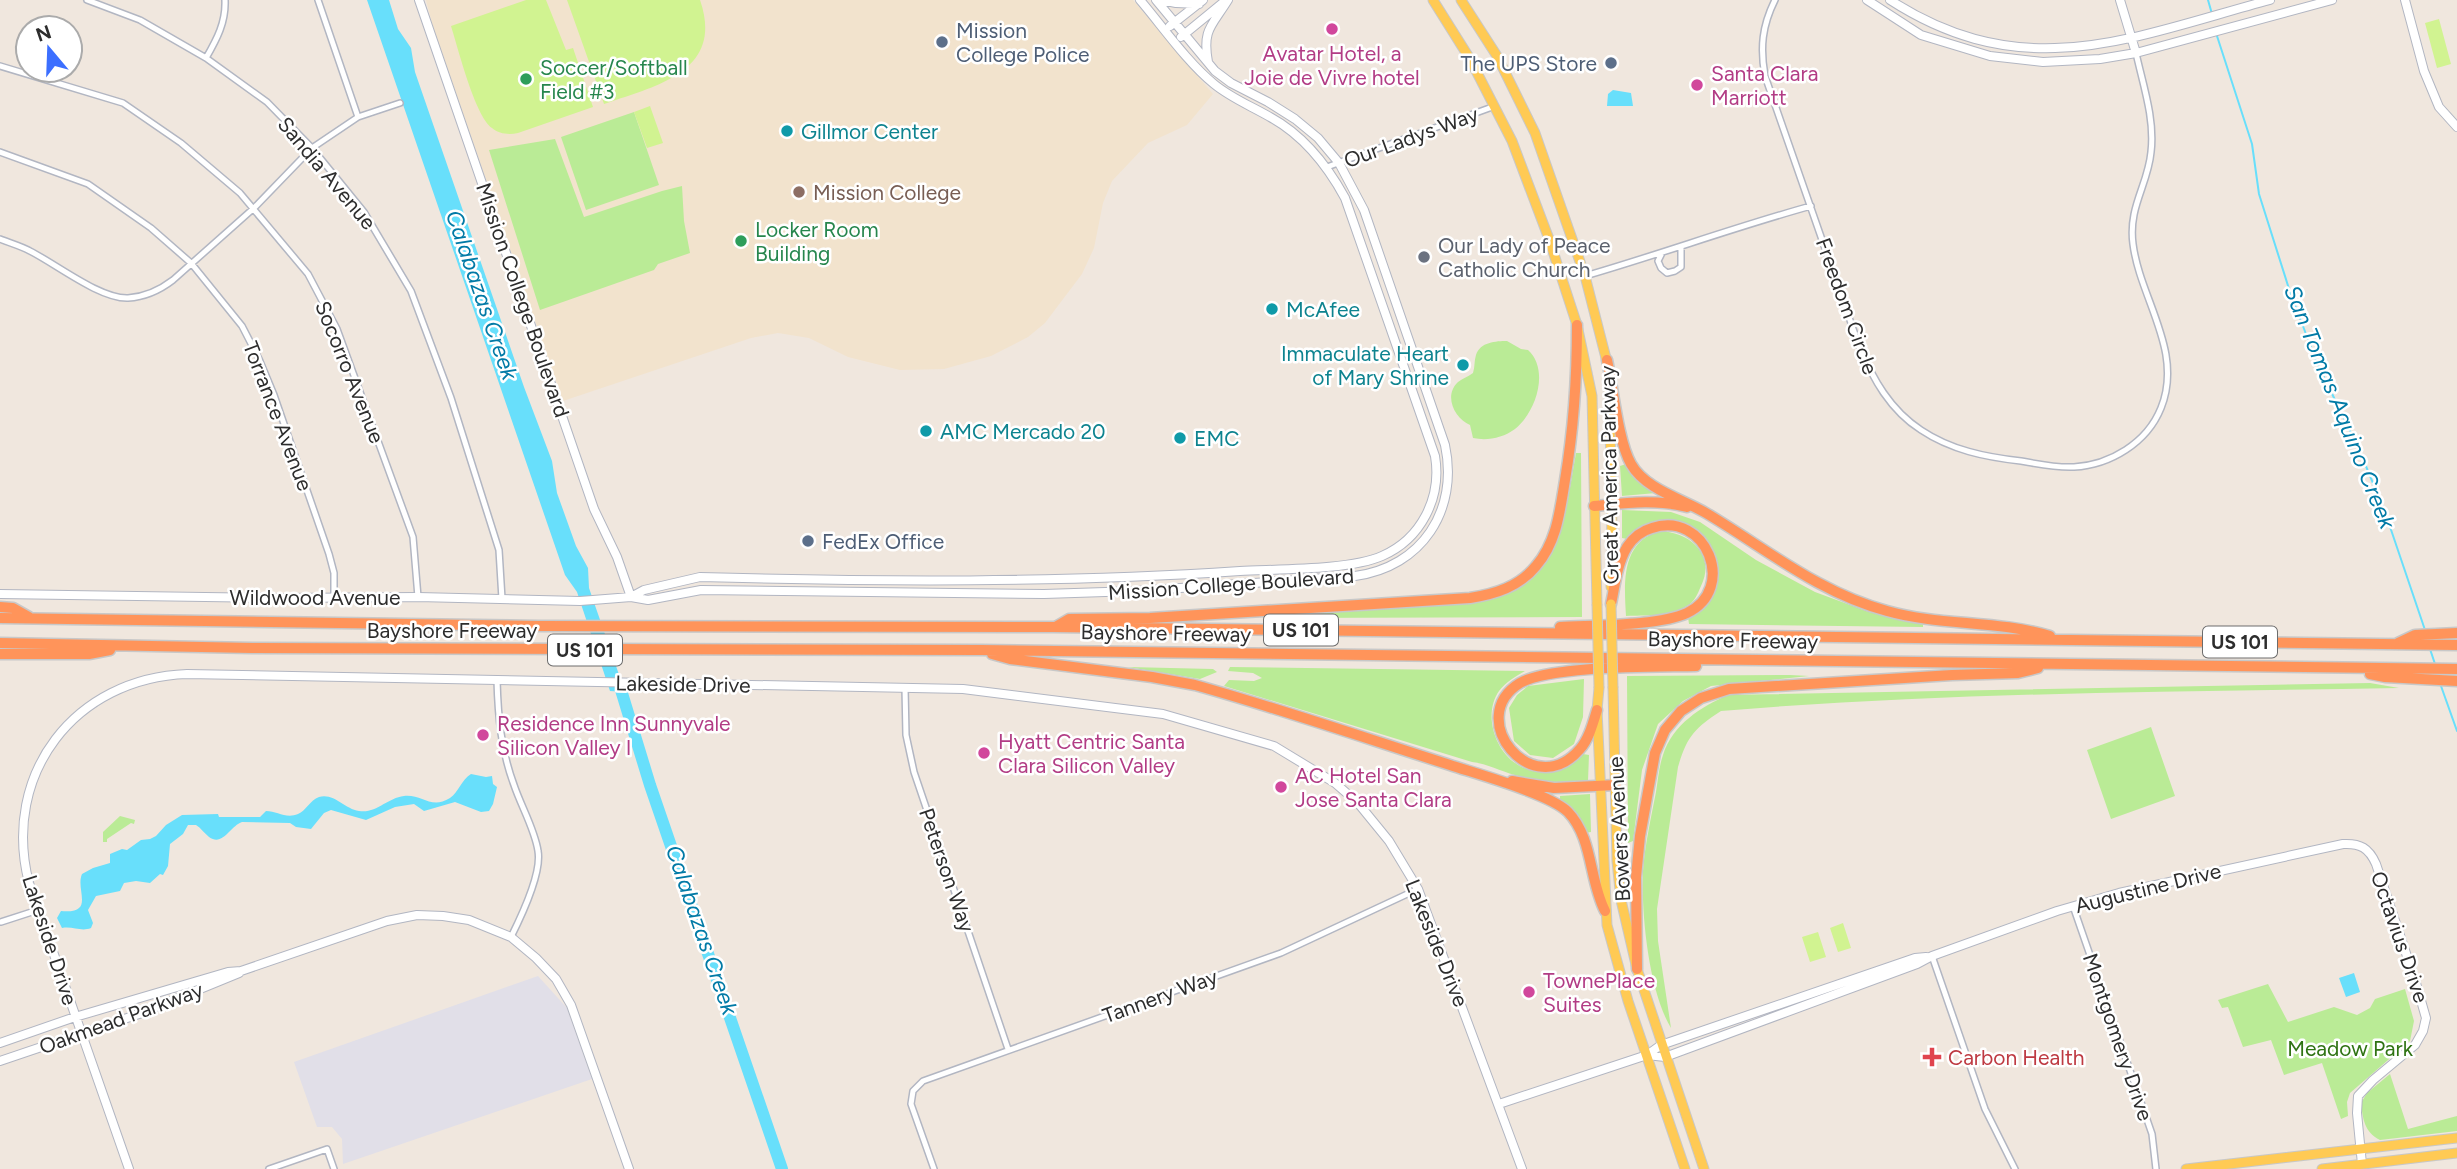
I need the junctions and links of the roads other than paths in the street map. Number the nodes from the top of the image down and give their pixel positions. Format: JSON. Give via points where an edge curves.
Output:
{"nodes":[{"id":1,"x":87,"y":0,"type":"edge"},
{"id":2,"x":225,"y":0,"type":"edge"},
{"id":3,"x":318,"y":0,"type":"edge"},
{"id":4,"x":419,"y":0,"type":"edge"},
{"id":5,"x":1139,"y":0,"type":"edge"},
{"id":6,"x":1156,"y":0,"type":"edge"},
{"id":7,"x":1161,"y":0,"type":"edge"},
{"id":8,"x":1227,"y":0,"type":"edge"},
{"id":9,"x":1433,"y":0,"type":"edge"},
{"id":10,"x":1461,"y":0,"type":"edge"},
{"id":11,"x":1775,"y":0,"type":"edge"},
{"id":12,"x":1867,"y":0,"type":"edge"},
{"id":13,"x":1890,"y":0,"type":"edge"},
{"id":14,"x":2120,"y":0,"type":"edge"},
{"id":15,"x":2270,"y":0,"type":"edge"},
{"id":16,"x":2332,"y":0,"type":"edge"},
{"id":17,"x":2404,"y":0,"type":"edge"},
{"id":18,"x":1201,"y":2,"type":"edge"},
{"id":19,"x":1174,"y":23,"type":"junction"},
{"id":20,"x":1165,"y":29,"type":"junction"},
{"id":21,"x":1184,"y":35,"type":"junction"},
{"id":22,"x":2130,"y":39,"type":"junction"},
{"id":23,"x":1175,"y":41,"type":"junction"},
{"id":24,"x":2136,"y":53,"type":"junction"},
{"id":25,"x":206,"y":58,"type":"junction"},
{"id":26,"x":1208,"y":62,"type":"junction"},
{"id":27,"x":0,"y":66,"type":"edge"},
{"id":28,"x":400,"y":103,"type":"dead end"},
{"id":29,"x":1495,"y":106,"type":"junction"},
{"id":30,"x":358,"y":117,"type":"junction"},
{"id":31,"x":2457,"y":127,"type":"edge"},
{"id":32,"x":312,"y":148,"type":"junction"},
{"id":33,"x":0,"y":152,"type":"edge"},
{"id":34,"x":1339,"y":163,"type":"junction"},
{"id":35,"x":1327,"y":167,"type":"junction"},
{"id":36,"x":1811,"y":206,"type":"junction"},
{"id":37,"x":254,"y":208,"type":"junction"},
{"id":38,"x":0,"y":239,"type":"edge"},
{"id":39,"x":1681,"y":248,"type":"junction"},
{"id":40,"x":1661,"y":255,"type":"junction"},
{"id":41,"x":191,"y":263,"type":"junction"},
{"id":42,"x":1585,"y":276,"type":"junction"},
{"id":43,"x":1577,"y":325,"type":"junction"},
{"id":44,"x":1607,"y":360,"type":"junction"},
{"id":45,"x":1612,"y":504,"type":"junction"},
{"id":46,"x":1594,"y":506,"type":"junction"},
{"id":47,"x":1704,"y":511,"type":"junction"},
{"id":48,"x":0,"y":594,"type":"edge"},
{"id":49,"x":334,"y":597,"type":"junction"},
{"id":50,"x":418,"y":597,"type":"junction"},
{"id":51,"x":631,"y":597,"type":"junction"},
{"id":52,"x":502,"y":599,"type":"junction"},
{"id":53,"x":1597,"y":604,"type":"joint"},
{"id":54,"x":1611,"y":604,"type":"junction"},
{"id":55,"x":0,"y":607,"type":"edge"},
{"id":56,"x":0,"y":618,"type":"edge"},
{"id":57,"x":31,"y":618,"type":"junction"},
{"id":58,"x":1054,"y":627,"type":"junction"},
{"id":59,"x":1489,"y":632,"type":"junction"},
{"id":60,"x":2453,"y":633,"type":"edge"},
{"id":61,"x":2062,"y":640,"type":"junction"},
{"id":62,"x":0,"y":643,"type":"edge"},
{"id":63,"x":2395,"y":645,"type":"junction"},
{"id":64,"x":2453,"y":645,"type":"edge"},
{"id":65,"x":130,"y":646,"type":"junction"},
{"id":66,"x":981,"y":650,"type":"junction"},
{"id":67,"x":0,"y":654,"type":"edge"},
{"id":68,"x":1811,"y":661,"type":"junction"},
{"id":69,"x":2052,"y":664,"type":"junction"},
{"id":70,"x":2456,"y":675,"type":"edge"},
{"id":71,"x":497,"y":680,"type":"junction"},
{"id":72,"x":905,"y":688,"type":"junction"},
{"id":73,"x":1597,"y":710,"type":"junction"},
{"id":74,"x":1489,"y":778,"type":"junction"},
{"id":75,"x":1616,"y":785,"type":"junction"},
{"id":76,"x":1602,"y":786,"type":"junction"},
{"id":77,"x":2369,"y":850,"type":"joint"},
{"id":78,"x":1418,"y":889,"type":"junction"},
{"id":79,"x":2073,"y":906,"type":"junction"},
{"id":80,"x":38,"y":910,"type":"junction"},
{"id":81,"x":1605,"y":911,"type":"junction"},
{"id":82,"x":1,"y":922,"type":"edge"},
{"id":83,"x":511,"y":937,"type":"junction"},
{"id":84,"x":1932,"y":956,"type":"junction"},
{"id":85,"x":1637,"y":969,"type":"junction"},
{"id":86,"x":241,"y":971,"type":"junction"},
{"id":87,"x":75,"y":1017,"type":"junction"},
{"id":88,"x":81,"y":1033,"type":"junction"},
{"id":89,"x":0,"y":1043,"type":"edge"},
{"id":90,"x":1661,"y":1045,"type":"junction"},
{"id":91,"x":1008,"y":1049,"type":"junction"},
{"id":92,"x":1647,"y":1055,"type":"junction"},
{"id":93,"x":1665,"y":1057,"type":"junction"},
{"id":94,"x":0,"y":1061,"type":"edge"},
{"id":95,"x":1499,"y":1104,"type":"junction"},
{"id":96,"x":2457,"y":1138,"type":"edge"},
{"id":97,"x":2360,"y":1149,"type":"junction"},
{"id":98,"x":2457,"y":1153,"type":"edge"},
{"id":99,"x":2362,"y":1164,"type":"junction"},
{"id":100,"x":129,"y":1169,"type":"edge"},
{"id":101,"x":269,"y":1169,"type":"edge"},
{"id":102,"x":334,"y":1169,"type":"edge"},
{"id":103,"x":629,"y":1169,"type":"edge"},
{"id":104,"x":934,"y":1169,"type":"edge"},
{"id":105,"x":1522,"y":1169,"type":"edge"},
{"id":106,"x":1685,"y":1169,"type":"edge"},
{"id":107,"x":1704,"y":1169,"type":"edge"},
{"id":108,"x":2015,"y":1169,"type":"edge"},
{"id":109,"x":2156,"y":1169,"type":"edge"},
{"id":110,"x":2186,"y":1169,"type":"edge"},
{"id":111,"x":2322,"y":1169,"type":"edge"}],
"edges":[{"from":1,"to":25,"type":"street","name":"Sandia Avenue","via":[[139,20]]},
{"from":2,"to":25,"type":"street","via":[[223,26]]},
{"from":3,"to":30,"type":"street"},
{"from":4,"to":51,"type":"street","name":"Mission College Boulevard","via":[[594,509]]},
{"from":5,"to":20,"type":"street","name":"Mission College Boulevard"},
{"from":6,"to":19,"type":"street","name":"Mission College Boulevard"},
{"from":7,"to":18,"type":"street"},
{"from":8,"to":21,"type":"street"},
{"from":8,"to":26,"type":"street","via":[[1207,32]]},
{"from":9,"to":29,"type":"main road","name":"Great America Parkway"},
{"from":10,"to":42,"type":"main road","name":"Great America Parkway","via":[[1497,56],[1535,133]]},
{"from":11,"to":36,"type":"street","name":"Freedom Circle","via":[[1764,25],[1763,65]]},
{"from":12,"to":24,"type":"street","via":[[1921,35],[1990,56],[2068,62]]},
{"from":13,"to":22,"type":"street","via":[[1935,25],[2012,46],[2068,49]]},
{"from":14,"to":22,"type":"street"},
{"from":15,"to":22,"type":"street"},
{"from":16,"to":24,"type":"street"},
{"from":17,"to":31,"type":"street","via":[[2439,107]]},
{"from":18,"to":19,"type":"street"},
{"from":19,"to":20,"type":"street"},
{"from":19,"to":21,"type":"street","name":"Mission College Boulevard"},
{"from":20,"to":23,"type":"street","name":"Mission College Boulevard"},
{"from":21,"to":23,"type":"street"},
{"from":21,"to":26,"type":"street","name":"Mission College Boulevard"},
{"from":22,"to":24,"type":"street"},
{"from":23,"to":35,"type":"street","name":"Mission College Boulevard","via":[[1207,78],[1291,130]]},
{"from":24,"to":36,"type":"street","name":"Freedom Circle","via":[[2152,133],[2147,173],[2134,210],[2132,240],[2169,369],[2166,394],[2153,424],[2138,441],[2102,462],[2067,467],[1990,457],[1954,448],[1908,421],[1872,376]]},
{"from":25,"to":32,"type":"street","name":"Sandia Avenue","via":[[267,102]]},
{"from":26,"to":34,"type":"street","name":"Mission College Boulevard","via":[[1231,83],[1295,119]]},
{"from":27,"to":37,"type":"street","name":"Socorro Avenue","via":[[122,103],[181,143]]},
{"from":28,"to":30,"type":"street"},
{"from":29,"to":34,"type":"street","name":"Our Ladys Way"},
{"from":29,"to":43,"type":"main road","name":"Great America Parkway","via":[[1549,239]]},
{"from":30,"to":32,"type":"street"},
{"from":32,"to":37,"type":"street"},
{"from":32,"to":52,"type":"street","name":"Sandia Avenue","via":[[364,212],[411,291],[490,516],[499,550]]},
{"from":33,"to":41,"type":"street","name":"Torrance Avenue","via":[[88,184]]},
{"from":34,"to":35,"type":"street","name":"Our Ladys Way"},
{"from":34,"to":51,"type":"street","name":"Mission College Boulevard","via":[[1364,210],[1448,457],[1448,487],[1437,522],[1421,544],[1400,561],[1355,576],[1148,590],[1044,594],[701,590],[648,600]]},
{"from":35,"to":51,"type":"street","name":"Mission College Boulevard","via":[[1352,213],[1435,456],[1435,490],[1428,512],[1393,551],[1354,563],[1127,579],[700,577]]},
{"from":36,"to":39,"type":"street"},
{"from":37,"to":41,"type":"street"},
{"from":37,"to":50,"type":"street","name":"Socorro Avenue","via":[[308,274],[337,328],[413,537]]},
{"from":38,"to":41,"type":"street","via":[[29,250],[95,289],[126,298],[161,289]]},
{"from":39,"to":40,"type":"street"},
{"from":39,"to":40,"type":"street","via":[[1681,267],[1675,271],[1661,268]]},
{"from":40,"to":42,"type":"street"},
{"from":41,"to":49,"type":"street","name":"Torrance Avenue","via":[[242,326],[259,359],[329,554]]},
{"from":42,"to":44,"type":"main road","name":"Great America Parkway"},
{"from":43,"to":46,"type":"main road","name":"Great America Parkway","via":[[1592,397]]},
{"from":43,"to":58,"type":"highway","via":[[1574,426],[1558,525],[1536,567],[1513,586],[1470,598],[1069,619]]},
{"from":44,"to":45,"type":"main road","name":"Great America Parkway"},
{"from":44,"to":47,"type":"highway","via":[[1631,464],[1654,485]]},
{"from":45,"to":46,"type":"highway"},
{"from":45,"to":47,"type":"highway","via":[[1660,502]]},
{"from":45,"to":54,"type":"main road","name":"Great America Parkway"},
{"from":46,"to":53,"type":"main road","name":"Great America Parkway"},
{"from":47,"to":61,"type":"highway","via":[[1818,584],[1861,604],[1904,615],[2029,630]]},
{"from":48,"to":49,"type":"street","name":"Wildwood Avenue"},
{"from":49,"to":50,"type":"street","name":"Wildwood Avenue"},
{"from":50,"to":52,"type":"street","name":"Wildwood Avenue"},
{"from":51,"to":52,"type":"street","name":"Wildwood Avenue"},
{"from":53,"to":73,"type":"main road","name":"Bowers Avenue","bridge":true},
{"from":54,"to":59,"type":"highway","via":[[1625,550],[1647,530],[1679,527],[1706,547],[1712,564],[1711,584],[1704,598],[1687,613],[1651,621]]},
{"from":54,"to":75,"type":"main road","name":"Bowers Avenue","bridge":true},
{"from":55,"to":57,"type":"highway"},
{"from":56,"to":57,"type":"highway","name":"Bayshore Freeway","number":"US 101"},
{"from":57,"to":58,"type":"highway","name":"Bayshore Freeway","number":"US 101","via":[[539,626]]},
{"from":58,"to":59,"type":"highway","name":"Bayshore Freeway","number":"US 101"},
{"from":59,"to":61,"type":"highway","name":"Bayshore Freeway","number":"US 101"},
{"from":60,"to":63,"type":"highway","via":[[2416,635]]},
{"from":61,"to":63,"type":"highway","name":"Bayshore Freeway","number":"US 101"},
{"from":62,"to":65,"type":"highway","name":"Bayshore Freeway","number":"US 101"},
{"from":63,"to":64,"type":"highway","name":"Bayshore Freeway","number":"US 101"},
{"from":65,"to":66,"type":"highway","name":"Bayshore Freeway","number":"US 101"},
{"from":65,"to":67,"type":"highway","via":[[89,654]]},
{"from":66,"to":68,"type":"highway","name":"Bayshore Freeway","number":"US 101"},
{"from":66,"to":74,"type":"highway","via":[[1010,659],[1195,685]]},
{"from":68,"to":69,"type":"highway","name":"Bayshore Freeway","number":"US 101"},
{"from":68,"to":73,"type":"highway","via":[[1585,670],[1535,678],[1522,682],[1507,696],[1500,710],[1500,726],[1514,755],[1547,766],[1580,749]]},
{"from":69,"to":70,"type":"highway","name":"Bayshore Freeway","number":"US 101","via":[[2343,668]]},
{"from":69,"to":85,"type":"highway","via":[[2018,673],[1729,689],[1691,704],[1665,730],[1651,772],[1636,877]]},
{"from":71,"to":72,"type":"street","name":"Lakeside Drive"},
{"from":71,"to":80,"type":"street","name":"Lakeside Drive","via":[[187,674],[154,677],[113,691],[69,722],[32,781],[23,850]]},
{"from":71,"to":83,"type":"street","via":[[502,747],[539,852],[532,893]]},
{"from":72,"to":78,"type":"street","name":"Lakeside Drive","via":[[963,689],[1163,714],[1274,746],[1335,783],[1358,803],[1389,841]]},
{"from":72,"to":91,"type":"street","name":"Peterson Way","via":[[906,735],[914,772]]},
{"from":73,"to":76,"type":"main road","name":"Bowers Avenue"},
{"from":74,"to":76,"type":"highway","via":[[1554,788]]},
{"from":74,"to":81,"type":"highway","via":[[1566,810],[1583,836]]},
{"from":75,"to":76,"type":"highway"},
{"from":75,"to":85,"type":"main road","name":"Bowers Avenue","via":[[1621,900]]},
{"from":76,"to":81,"type":"main road","name":"Bowers Avenue"},
{"from":77,"to":79,"type":"street","name":"Augustine Drive","via":[[2343,844]]},
{"from":77,"to":97,"type":"street","name":"Octavius Drive","via":[[2426,1018],[2415,1045],[2358,1096]]},
{"from":78,"to":91,"type":"street","name":"Tannery Way","via":[[1300,945]]},
{"from":78,"to":95,"type":"street","name":"Lakeside Drive"},
{"from":79,"to":84,"type":"street","name":"Augustine Drive"},
{"from":79,"to":109,"type":"street","name":"Montgomery Drive","via":[[2152,1134]]},
{"from":80,"to":82,"type":"street"},
{"from":80,"to":87,"type":"street","name":"Lakeside Drive"},
{"from":81,"to":92,"type":"main road","name":"Bowers Avenue","via":[[1619,973]]},
{"from":83,"to":86,"type":"street","name":"Oakmead Parkway","via":[[469,920],[417,915]]},
{"from":83,"to":103,"type":"street","name":"Oakmead Parkway","via":[[556,979],[570,1003]]},
{"from":84,"to":90,"type":"street","name":"Augustine Drive"},
{"from":84,"to":93,"type":"street","name":"Augustine Drive"},
{"from":84,"to":108,"type":"street","via":[[1985,1109]]},
{"from":85,"to":90,"type":"main road","name":"Bowers Avenue"},
{"from":86,"to":87,"type":"street","name":"Oakmead Parkway"},
{"from":86,"to":88,"type":"street","name":"Oakmead Parkway"},
{"from":87,"to":88,"type":"street","name":"Lakeside Drive"},
{"from":87,"to":89,"type":"street","name":"Oakmead Parkway"},
{"from":88,"to":94,"type":"street","name":"Oakmead Parkway"},
{"from":88,"to":100,"type":"street","name":"Lakeside Drive"},
{"from":90,"to":92,"type":"street","name":"Augustine Drive"},
{"from":90,"to":93,"type":"main road","name":"Bowers Avenue"},
{"from":91,"to":104,"type":"street","name":"Tannery Way","via":[[923,1081],[913,1091],[911,1104]]},
{"from":92,"to":93,"type":"street","name":"Augustine Drive"},
{"from":92,"to":95,"type":"street","name":"Augustine Drive"},
{"from":92,"to":106,"type":"main road","name":"Bowers Avenue"},
{"from":93,"to":107,"type":"main road","name":"Bowers Avenue"},
{"from":95,"to":105,"type":"street","name":"Lakeside Drive"},
{"from":96,"to":97,"type":"main road"},
{"from":97,"to":99,"type":"street","name":"Octavius Drive"},
{"from":97,"to":110,"type":"main road"},
{"from":98,"to":99,"type":"main road"},
{"from":99,"to":111,"type":"main road"},
{"from":101,"to":102,"type":"street","via":[[327,1149]]}]}
